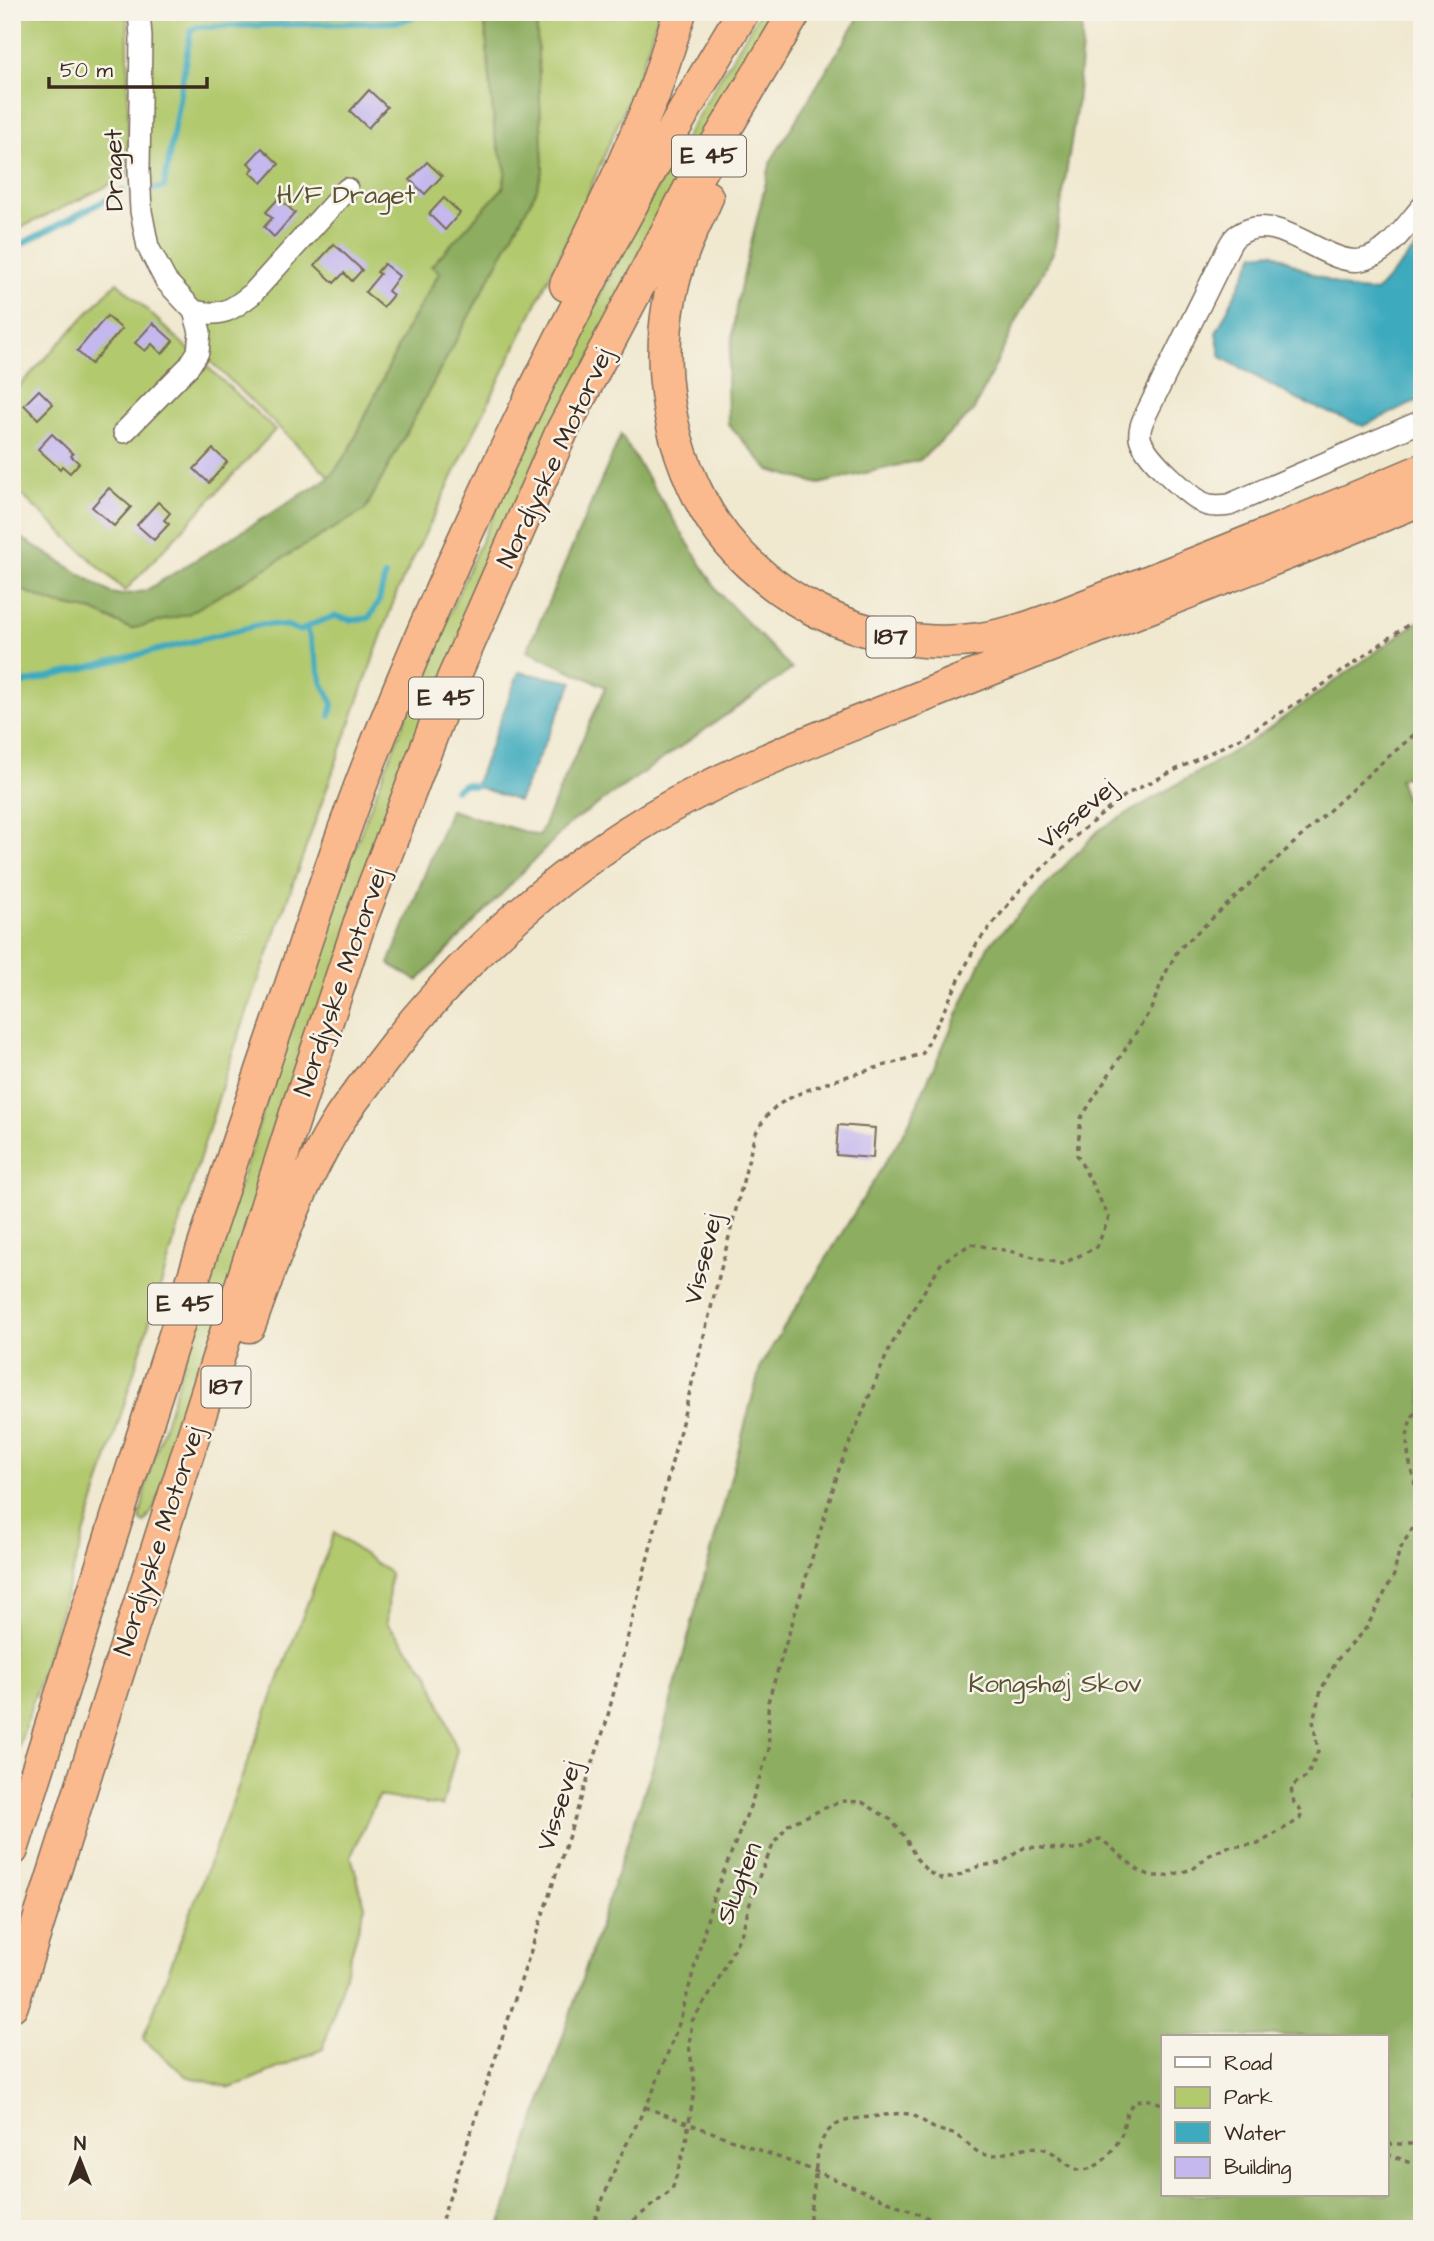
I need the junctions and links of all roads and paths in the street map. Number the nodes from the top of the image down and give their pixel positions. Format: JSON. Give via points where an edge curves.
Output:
{"nodes":[{"id":1,"x":139,"y":12,"type":"edge"},
{"id":2,"x":680,"y":12,"type":"edge"},
{"id":3,"x":743,"y":12,"type":"edge"},
{"id":4,"x":795,"y":12,"type":"edge"},
{"id":5,"x":818,"y":12,"type":"edge"},
{"id":6,"x":347,"y":189,"type":"dead end"},
{"id":7,"x":1422,"y":207,"type":"edge"},
{"id":8,"x":194,"y":311,"type":"junction"},
{"id":9,"x":1422,"y":421,"type":"edge"},
{"id":10,"x":124,"y":432,"type":"dead end"},
{"id":11,"x":1422,"y":470,"type":"edge"},
{"id":12,"x":1422,"y":499,"type":"edge"},
{"id":13,"x":1422,"y":615,"type":"edge"},
{"id":14,"x":1422,"y":728,"type":"edge"},
{"id":15,"x":370,"y":762,"type":"junction"},
{"id":16,"x":1422,"y":1405,"type":"edge"},
{"id":17,"x":121,"y":1658,"type":"junction"},
{"id":18,"x":12,"y":1850,"type":"edge"},
{"id":19,"x":12,"y":2005,"type":"edge"},
{"id":20,"x":1161,"y":2103,"type":"edge"},
{"id":21,"x":645,"y":2107,"type":"junction"},
{"id":22,"x":687,"y":2121,"type":"junction"},
{"id":23,"x":1422,"y":2142,"type":"edge"},
{"id":24,"x":1388,"y":2144,"type":"edge"},
{"id":25,"x":1388,"y":2154,"type":"edge"},
{"id":26,"x":1422,"y":2167,"type":"edge"},
{"id":27,"x":815,"y":2171,"type":"junction"},
{"id":28,"x":439,"y":2229,"type":"edge"},
{"id":29,"x":591,"y":2229,"type":"edge"},
{"id":30,"x":629,"y":2229,"type":"edge"},
{"id":31,"x":811,"y":2229,"type":"edge"},
{"id":32,"x":955,"y":2229,"type":"edge"}],
"edges":[{"from":1,"to":8,"type":"street","name":"Draget","via":[[139,170],[145,235],[166,281]]},
{"from":2,"to":15,"type":"highway","via":[[653,96],[615,183],[471,484]]},
{"from":3,"to":15,"type":"highway","name":"Nordjyske Motorvej","number":"E 45","via":[[695,90],[529,400]]},
{"from":4,"to":17,"type":"highway","name":"Nordjyske Motorvej","number":"E 45","via":[[690,188],[562,431],[453,679],[351,949]]},
{"from":5,"to":11,"type":"highway","number":"187","via":[[709,194],[682,254],[667,313],[663,360],[677,446],[706,511],[756,570],[791,598],[884,636],[980,639],[1026,628],[1148,582]]},
{"from":6,"to":8,"type":"street","via":[[252,294],[234,308],[212,315]]},
{"from":7,"to":9,"type":"street","via":[[1392,242],[1362,260],[1332,254],[1276,229],[1237,235],[1139,436],[1146,452],[1194,497],[1218,507]]},
{"from":8,"to":10,"type":"street","via":[[200,332],[194,359]]},
{"from":12,"to":17,"type":"highway","number":"187","via":[[758,763],[694,794],[611,844],[492,937],[407,1028],[339,1119],[315,1165],[275,1255]]},
{"from":13,"to":28,"type":"path","name":"Vissevej","via":[[1241,738],[1127,794],[1020,890],[977,943],[923,1053],[807,1090],[771,1110],[755,1134],[606,1723]]},
{"from":14,"to":21,"type":"path","via":[[1178,950],[1151,1009],[1081,1118],[1077,1155],[1109,1217],[1097,1247],[1062,1264],[971,1244],[943,1262],[890,1347],[840,1466],[768,1702],[769,1750],[713,1898],[680,2021]]},
{"from":15,"to":18,"type":"highway","name":"Nordjyske Motorvej","number":"E 45","via":[[242,1126]]},
{"from":16,"to":22,"type":"path","name":"Slugten","via":[[1408,1428],[1409,1456],[1422,1513],[1399,1551],[1394,1575],[1367,1627],[1337,1660],[1321,1690],[1313,1720],[1318,1751],[1307,1777],[1291,1788],[1300,1819],[1258,1844],[1227,1847],[1194,1869],[1167,1876],[1138,1870],[1101,1839],[1077,1850],[1025,1847],[1001,1863],[942,1879],[928,1872],[891,1820],[862,1802],[841,1801],[797,1819],[774,1843],[742,1932],[692,2021],[689,2045],[695,2085]]},
{"from":17,"to":19,"type":"highway","name":"Nordjyske Motorvej","number":"E 45"},
{"from":20,"to":27,"type":"path","via":[[1137,2101],[1128,2110],[1121,2137],[1104,2160],[1081,2170],[1042,2148],[1020,2147],[985,2155],[961,2138],[907,2114],[851,2118],[835,2124],[818,2146]]},
{"from":21,"to":22,"type":"path"},
{"from":21,"to":29,"type":"path"},
{"from":22,"to":27,"type":"path"},
{"from":22,"to":30,"type":"path","name":"Slugten","via":[[685,2147],[672,2190]]},
{"from":23,"to":24,"type":"path"},
{"from":25,"to":26,"type":"path"},
{"from":27,"to":31,"type":"path"},
{"from":27,"to":32,"type":"path"}]}
